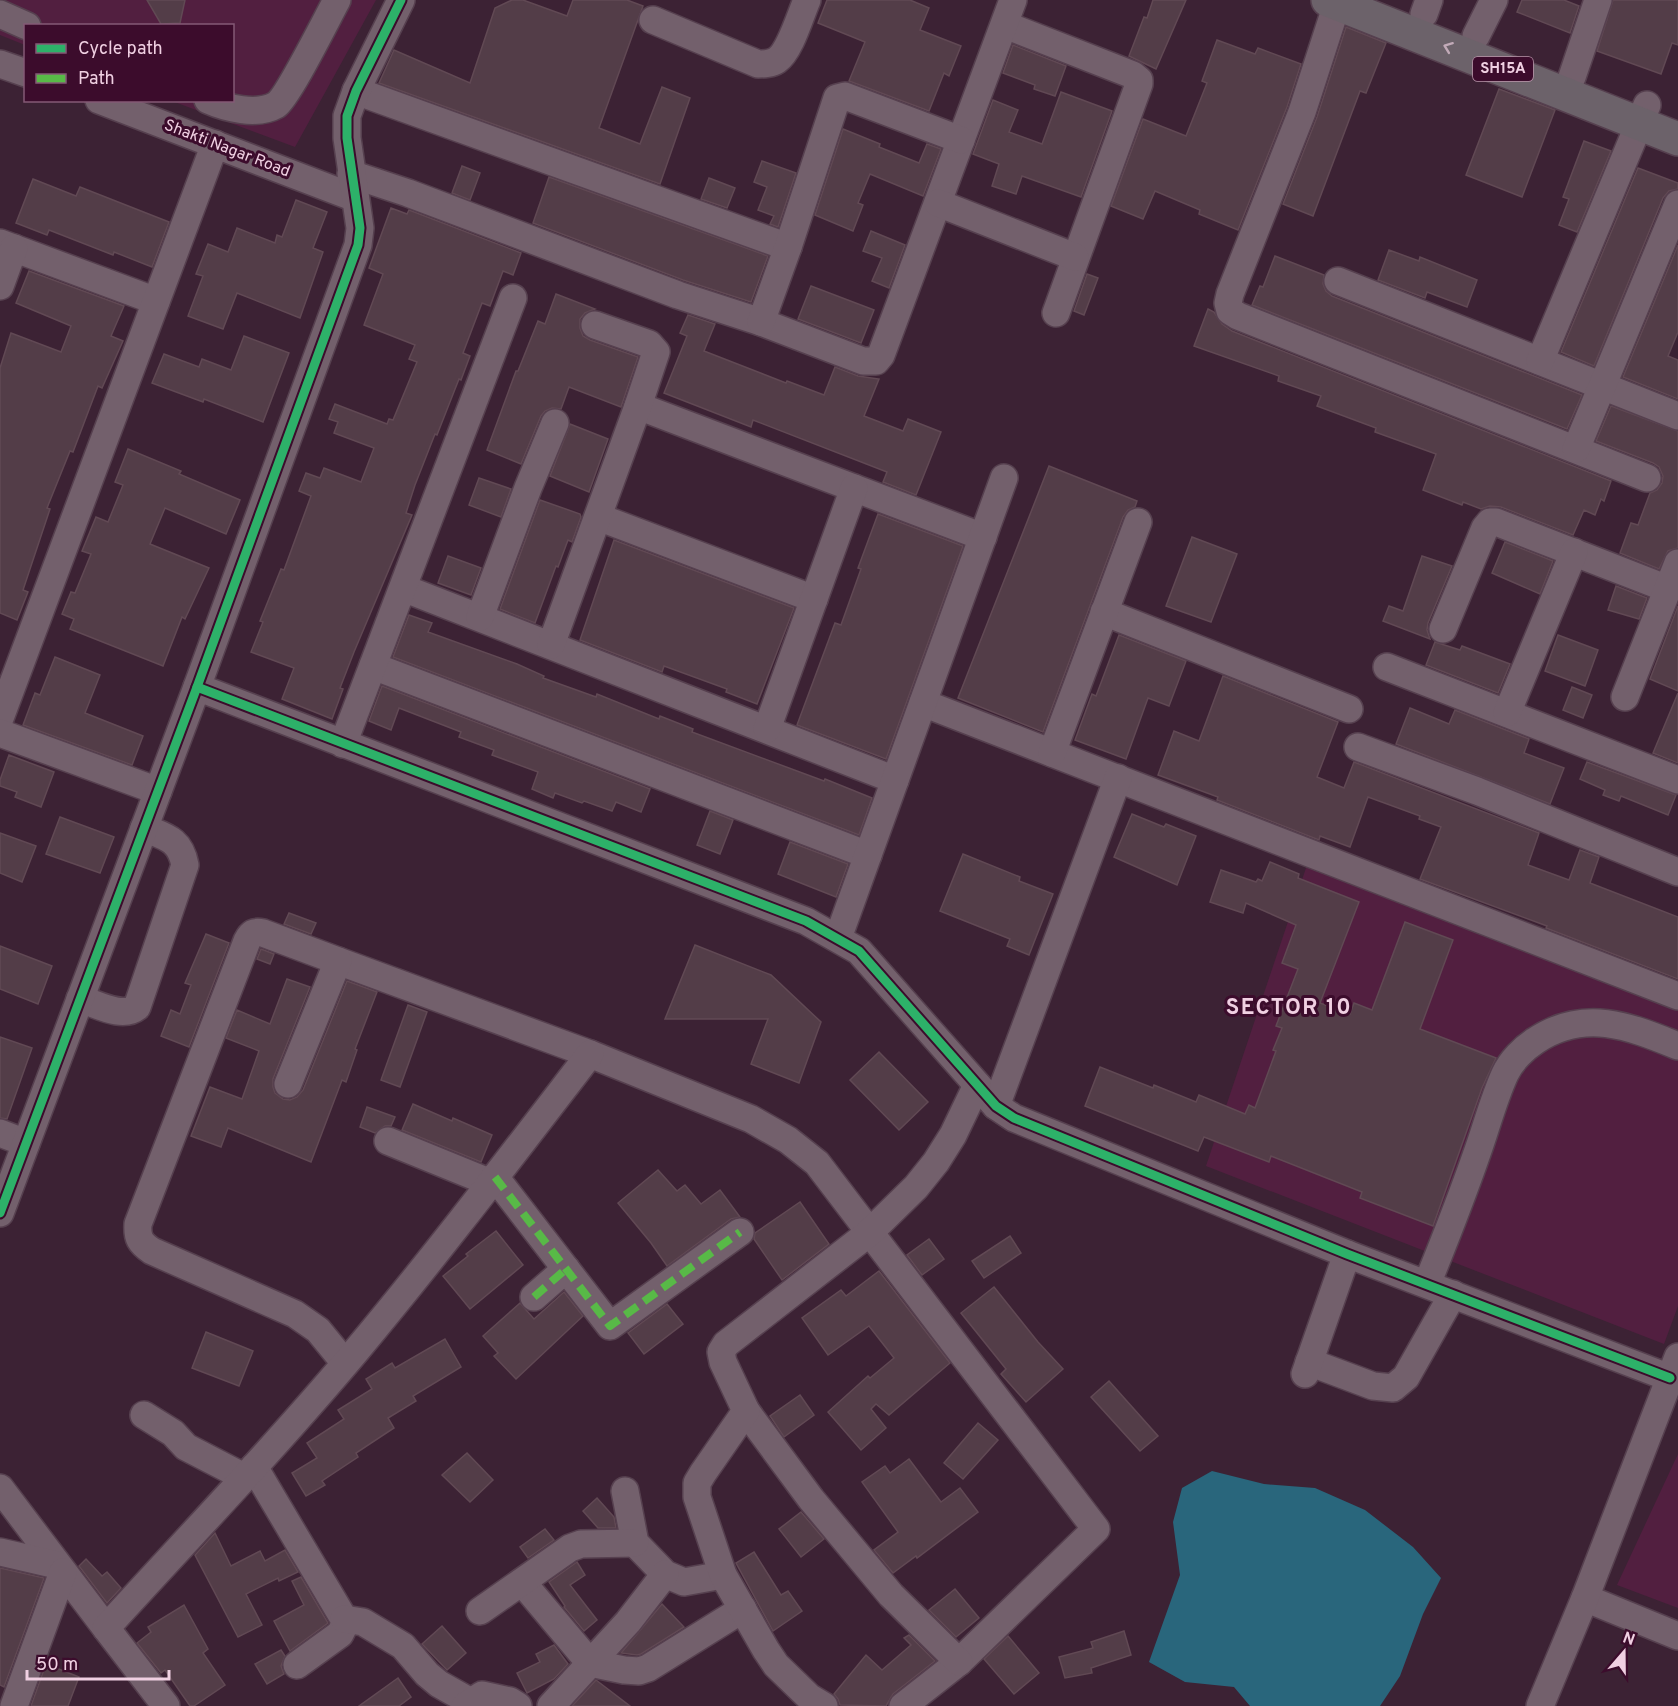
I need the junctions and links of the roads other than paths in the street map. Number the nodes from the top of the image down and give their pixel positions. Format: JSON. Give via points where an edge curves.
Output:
{"nodes":[{"id":1,"x":337,"y":0,"type":"edge"},
{"id":2,"x":400,"y":0,"type":"edge"},
{"id":3,"x":807,"y":0,"type":"edge"},
{"id":4,"x":1389,"y":0,"type":"edge"},
{"id":5,"x":1494,"y":0,"type":"edge"},
{"id":6,"x":1598,"y":0,"type":"edge"},
{"id":7,"x":1333,"y":2,"type":"edge"},
{"id":8,"x":1427,"y":7,"type":"edge"},
{"id":9,"x":1009,"y":12,"type":"edge"},
{"id":10,"x":0,"y":14,"type":"edge"},
{"id":11,"x":653,"y":20,"type":"dead end"},
{"id":12,"x":24,"y":25,"type":"edge"},
{"id":13,"x":1476,"y":36,"type":"junction"},
{"id":14,"x":0,"y":64,"type":"edge"},
{"id":15,"x":24,"y":72,"type":"edge"},
{"id":16,"x":1572,"y":77,"type":"junction"},
{"id":17,"x":356,"y":91,"type":"junction"},
{"id":18,"x":104,"y":102,"type":"edge"},
{"id":19,"x":216,"y":102,"type":"edge"},
{"id":20,"x":1644,"y":115,"type":"junction"},
{"id":21,"x":1678,"y":117,"type":"edge"},
{"id":22,"x":1678,"y":139,"type":"edge"},
{"id":23,"x":961,"y":140,"type":"junction"},
{"id":24,"x":216,"y":144,"type":"junction"},
{"id":25,"x":353,"y":186,"type":"junction"},
{"id":26,"x":938,"y":203,"type":"junction"},
{"id":27,"x":1678,"y":204,"type":"edge"},
{"id":28,"x":7,"y":245,"type":"edge"},
{"id":29,"x":788,"y":248,"type":"junction"},
{"id":30,"x":1075,"y":257,"type":"junction"},
{"id":31,"x":1338,"y":281,"type":"dead end"},
{"id":32,"x":0,"y":286,"type":"edge"},
{"id":33,"x":513,"y":298,"type":"dead end"},
{"id":34,"x":156,"y":301,"type":"junction"},
{"id":35,"x":1056,"y":313,"type":"dead end"},
{"id":36,"x":761,"y":322,"type":"junction"},
{"id":37,"x":595,"y":325,"type":"dead end"},
{"id":38,"x":1540,"y":361,"type":"junction"},
{"id":39,"x":1602,"y":386,"type":"junction"},
{"id":40,"x":638,"y":406,"type":"junction"},
{"id":41,"x":1678,"y":416,"type":"edge"},
{"id":42,"x":555,"y":423,"type":"dead end"},
{"id":43,"x":1576,"y":449,"type":"junction"},
{"id":44,"x":1004,"y":478,"type":"dead end"},
{"id":45,"x":1647,"y":478,"type":"dead end"},
{"id":46,"x":854,"y":488,"type":"junction"},
{"id":47,"x":598,"y":517,"type":"junction"},
{"id":48,"x":1138,"y":522,"type":"dead end"},
{"id":49,"x":983,"y":537,"type":"junction"},
{"id":50,"x":1574,"y":552,"type":"junction"},
{"id":51,"x":1678,"y":563,"type":"edge"},
{"id":52,"x":403,"y":588,"type":"junction"},
{"id":53,"x":1668,"y":589,"type":"junction"},
{"id":54,"x":814,"y":599,"type":"junction"},
{"id":55,"x":1104,"y":612,"type":"junction"},
{"id":56,"x":480,"y":617,"type":"junction"},
{"id":57,"x":1443,"y":629,"type":"dead end"},
{"id":58,"x":551,"y":645,"type":"junction"},
{"id":59,"x":373,"y":666,"type":"junction"},
{"id":60,"x":1387,"y":667,"type":"dead end"},
{"id":61,"x":9,"y":669,"type":"edge"},
{"id":62,"x":197,"y":687,"type":"junction"},
{"id":63,"x":1625,"y":697,"type":"dead end"},
{"id":64,"x":923,"y":703,"type":"junction"},
{"id":65,"x":1349,"y":709,"type":"dead end"},
{"id":66,"x":1507,"y":713,"type":"junction"},
{"id":67,"x":0,"y":718,"type":"edge"},
{"id":68,"x":766,"y":729,"type":"junction"},
{"id":69,"x":0,"y":733,"type":"edge"},
{"id":70,"x":343,"y":744,"type":"junction"},
{"id":71,"x":1358,"y":747,"type":"dead end"},
{"id":72,"x":1052,"y":753,"type":"junction"},
{"id":73,"x":1118,"y":778,"type":"junction"},
{"id":74,"x":895,"y":780,"type":"junction"},
{"id":75,"x":1678,"y":780,"type":"edge"},
{"id":76,"x":158,"y":791,"type":"junction"},
{"id":77,"x":144,"y":828,"type":"junction"},
{"id":78,"x":868,"y":855,"type":"junction"},
{"id":79,"x":1678,"y":872,"type":"edge"},
{"id":80,"x":838,"y":938,"type":"junction"},
{"id":81,"x":338,"y":961,"type":"junction"},
{"id":82,"x":1678,"y":996,"type":"edge"},
{"id":83,"x":80,"y":999,"type":"junction"},
{"id":84,"x":1678,"y":1046,"type":"edge"},
{"id":85,"x":590,"y":1054,"type":"junction"},
{"id":86,"x":288,"y":1084,"type":"dead end"},
{"id":87,"x":977,"y":1084,"type":"junction"},
{"id":88,"x":996,"y":1106,"type":"junction"},
{"id":89,"x":0,"y":1133,"type":"edge"},
{"id":90,"x":388,"y":1141,"type":"dead end"},
{"id":91,"x":26,"y":1143,"type":"junction"},
{"id":92,"x":493,"y":1180,"type":"junction"},
{"id":93,"x":0,"y":1213,"type":"edge"},
{"id":94,"x":740,"y":1232,"type":"dead end"},
{"id":95,"x":869,"y":1233,"type":"junction"},
{"id":96,"x":1347,"y":1254,"type":"junction"},
{"id":97,"x":566,"y":1269,"type":"junction"},
{"id":98,"x":1427,"y":1284,"type":"junction"},
{"id":99,"x":1453,"y":1294,"type":"junction"},
{"id":100,"x":534,"y":1297,"type":"dead end"},
{"id":101,"x":345,"y":1363,"type":"junction"},
{"id":102,"x":1674,"y":1368,"type":"edge"},
{"id":103,"x":746,"y":1411,"type":"junction"},
{"id":104,"x":144,"y":1415,"type":"dead end"},
{"id":105,"x":249,"y":1472,"type":"junction"},
{"id":106,"x":0,"y":1488,"type":"edge"},
{"id":107,"x":625,"y":1491,"type":"dead end"},
{"id":108,"x":635,"y":1543,"type":"junction"},
{"id":109,"x":0,"y":1552,"type":"edge"},
{"id":110,"x":60,"y":1568,"type":"junction"},
{"id":111,"x":665,"y":1574,"type":"junction"},
{"id":112,"x":723,"y":1575,"type":"junction"},
{"id":113,"x":522,"y":1582,"type":"junction"},
{"id":114,"x":1585,"y":1598,"type":"junction"},
{"id":115,"x":743,"y":1609,"type":"junction"},
{"id":116,"x":480,"y":1611,"type":"dead end"},
{"id":117,"x":344,"y":1619,"type":"junction"},
{"id":118,"x":106,"y":1628,"type":"junction"},
{"id":119,"x":1678,"y":1636,"type":"edge"},
{"id":120,"x":959,"y":1662,"type":"junction"},
{"id":121,"x":590,"y":1663,"type":"junction"},
{"id":122,"x":297,"y":1665,"type":"dead end"},
{"id":123,"x":468,"y":1704,"type":"edge"},
{"id":124,"x":14,"y":1706,"type":"edge"},
{"id":125,"x":166,"y":1706,"type":"edge"},
{"id":126,"x":518,"y":1706,"type":"edge"},
{"id":127,"x":552,"y":1706,"type":"edge"},
{"id":128,"x":824,"y":1706,"type":"edge"},
{"id":129,"x":903,"y":1706,"type":"edge"},
{"id":130,"x":1540,"y":1706,"type":"edge"}],
"edges":[{"from":1,"to":19,"type":"street","via":[[282,100],[264,110]]},
{"from":2,"to":17,"type":"street"},
{"from":3,"to":11,"type":"street","via":[[786,50],[769,64],[758,64]]},
{"from":4,"to":8,"type":"main road","number":"SH15A"},
{"from":5,"to":13,"type":"street"},
{"from":6,"to":16,"type":"street"},
{"from":20,"to":7,"type":"main road","number":"SH15A","one_way":true},
{"from":7,"to":43,"type":"street","via":[[1302,111],[1230,294],[1230,311]]},
{"from":8,"to":13,"type":"main road","number":"SH15A"},
{"from":9,"to":23,"type":"street"},
{"from":9,"to":30,"type":"street","via":[[1139,80]]},
{"from":10,"to":12,"type":"street"},
{"from":13,"to":16,"type":"main road","number":"SH15A"},
{"from":14,"to":15,"type":"street"},
{"from":16,"to":20,"type":"main road","number":"SH15A"},
{"from":17,"to":25,"type":"street","via":[[347,117]]},
{"from":17,"to":29,"type":"street"},
{"from":18,"to":24,"type":"street","name":"Shakti Nagar Road"},
{"from":20,"to":21,"type":"main road","number":"SH15A"},
{"from":20,"to":22,"type":"main road","number":"SH15A"},
{"from":20,"to":38,"type":"street"},
{"from":23,"to":26,"type":"street"},
{"from":23,"to":29,"type":"street","via":[[845,96],[837,98]]},
{"from":24,"to":25,"type":"street","name":"Shakti Nagar Road"},
{"from":24,"to":34,"type":"street"},
{"from":25,"to":36,"type":"street","name":"Shakti Nagar Road","via":[[408,193],[678,295]]},
{"from":25,"to":62,"type":"street","via":[[360,228],[358,245]]},
{"from":26,"to":30,"type":"street"},
{"from":26,"to":36,"type":"street","name":"Shakti Nagar Road","via":[[876,361],[863,361]]},
{"from":27,"to":39,"type":"street"},
{"from":28,"to":32,"type":"street"},
{"from":28,"to":34,"type":"street"},
{"from":29,"to":36,"type":"street"},
{"from":30,"to":35,"type":"street"},
{"from":31,"to":38,"type":"street"},
{"from":33,"to":52,"type":"street"},
{"from":34,"to":61,"type":"street"},
{"from":37,"to":40,"type":"street","via":[[653,347],[656,352]]},
{"from":38,"to":39,"type":"street"},
{"from":39,"to":41,"type":"street"},
{"from":39,"to":43,"type":"street"},
{"from":40,"to":46,"type":"street"},
{"from":40,"to":47,"type":"street"},
{"from":42,"to":56,"type":"street"},
{"from":43,"to":45,"type":"street"},
{"from":44,"to":49,"type":"street"},
{"from":46,"to":49,"type":"street"},
{"from":46,"to":54,"type":"street"},
{"from":47,"to":54,"type":"street"},
{"from":47,"to":58,"type":"street"},
{"from":48,"to":55,"type":"street"},
{"from":49,"to":64,"type":"street"},
{"from":50,"to":53,"type":"street"},
{"from":50,"to":57,"type":"street","via":[[1490,522]]},
{"from":50,"to":66,"type":"street"},
{"from":51,"to":53,"type":"street"},
{"from":52,"to":56,"type":"street"},
{"from":52,"to":59,"type":"street"},
{"from":53,"to":63,"type":"street"},
{"from":54,"to":68,"type":"street"},
{"from":55,"to":65,"type":"street"},
{"from":55,"to":72,"type":"street"},
{"from":56,"to":58,"type":"street"},
{"from":58,"to":68,"type":"street"},
{"from":59,"to":70,"type":"street"},
{"from":59,"to":78,"type":"street"},
{"from":60,"to":66,"type":"street"},
{"from":61,"to":67,"type":"street"},
{"from":62,"to":70,"type":"street"},
{"from":62,"to":76,"type":"street"},
{"from":64,"to":72,"type":"street"},
{"from":64,"to":74,"type":"street"},
{"from":66,"to":75,"type":"street"},
{"from":68,"to":74,"type":"street"},
{"from":69,"to":76,"type":"street"},
{"from":70,"to":80,"type":"street","via":[[806,921]]},
{"from":71,"to":79,"type":"street"},
{"from":72,"to":73,"type":"street"},
{"from":73,"to":82,"type":"street"},
{"from":73,"to":88,"type":"street"},
{"from":74,"to":78,"type":"street"},
{"from":76,"to":77,"type":"street"},
{"from":77,"to":83,"type":"street"},
{"from":77,"to":83,"type":"street","via":[[172,839],[183,852],[185,865],[136,1006],[123,1013]]},
{"from":78,"to":80,"type":"street"},
{"from":80,"to":87,"type":"street","via":[[859,951]]},
{"from":81,"to":85,"type":"street"},
{"from":81,"to":86,"type":"street"},
{"from":81,"to":101,"type":"street","via":[[263,933],[251,934],[137,1234],[152,1251],[295,1314],[318,1330]]},
{"from":83,"to":91,"type":"street"},
{"from":84,"to":98,"type":"street","via":[[1638,1029],[1606,1022],[1567,1024],[1526,1047],[1506,1072]]},
{"from":85,"to":92,"type":"street"},
{"from":85,"to":95,"type":"street","via":[[751,1119],[788,1140],[818,1163]]},
{"from":87,"to":88,"type":"street"},
{"from":87,"to":95,"type":"street","via":[[936,1162]]},
{"from":88,"to":96,"type":"street","via":[[1014,1118]]},
{"from":89,"to":91,"type":"street"},
{"from":90,"to":92,"type":"street"},
{"from":91,"to":93,"type":"street"},
{"from":92,"to":97,"type":"street"},
{"from":92,"to":101,"type":"street"},
{"from":94,"to":97,"type":"street","via":[[610,1326]]},
{"from":95,"to":103,"type":"street","via":[[726,1344],[721,1352],[723,1362]]},
{"from":95,"to":120,"type":"street","via":[[1096,1529]]},
{"from":96,"to":98,"type":"street"},
{"from":96,"to":99,"type":"street","via":[[1307,1368],[1393,1388],[1406,1377]]},
{"from":97,"to":100,"type":"street"},
{"from":98,"to":99,"type":"street"},
{"from":99,"to":102,"type":"street"},
{"from":101,"to":105,"type":"street"},
{"from":102,"to":114,"type":"street"},
{"from":103,"to":112,"type":"street","via":[[697,1483],[697,1497]]},
{"from":103,"to":120,"type":"street","via":[[811,1499],[891,1595]]},
{"from":104,"to":105,"type":"street","via":[[186,1447]]},
{"from":105,"to":117,"type":"street"},
{"from":105,"to":118,"type":"street"},
{"from":106,"to":110,"type":"street"},
{"from":107,"to":108,"type":"street"},
{"from":108,"to":111,"type":"street"},
{"from":108,"to":113,"type":"street","via":[[581,1544]]},
{"from":109,"to":110,"type":"street"},
{"from":110,"to":118,"type":"street"},
{"from":110,"to":124,"type":"street"},
{"from":111,"to":112,"type":"street","via":[[684,1582]]},
{"from":111,"to":121,"type":"street"},
{"from":112,"to":115,"type":"street"},
{"from":113,"to":116,"type":"street"},
{"from":113,"to":121,"type":"street"},
{"from":114,"to":119,"type":"street"},
{"from":114,"to":130,"type":"street"},
{"from":115,"to":121,"type":"street","via":[[648,1668],[624,1670]]},
{"from":115,"to":128,"type":"street","via":[[777,1665],[809,1697]]},
{"from":117,"to":122,"type":"street","via":[[340,1634]]},
{"from":117,"to":123,"type":"street","via":[[363,1622],[403,1646],[427,1674]]},
{"from":118,"to":125,"type":"street"},
{"from":120,"to":129,"type":"street"},
{"from":121,"to":127,"type":"street"},
{"from":123,"to":126,"type":"street","via":[[482,1695]]}]}
